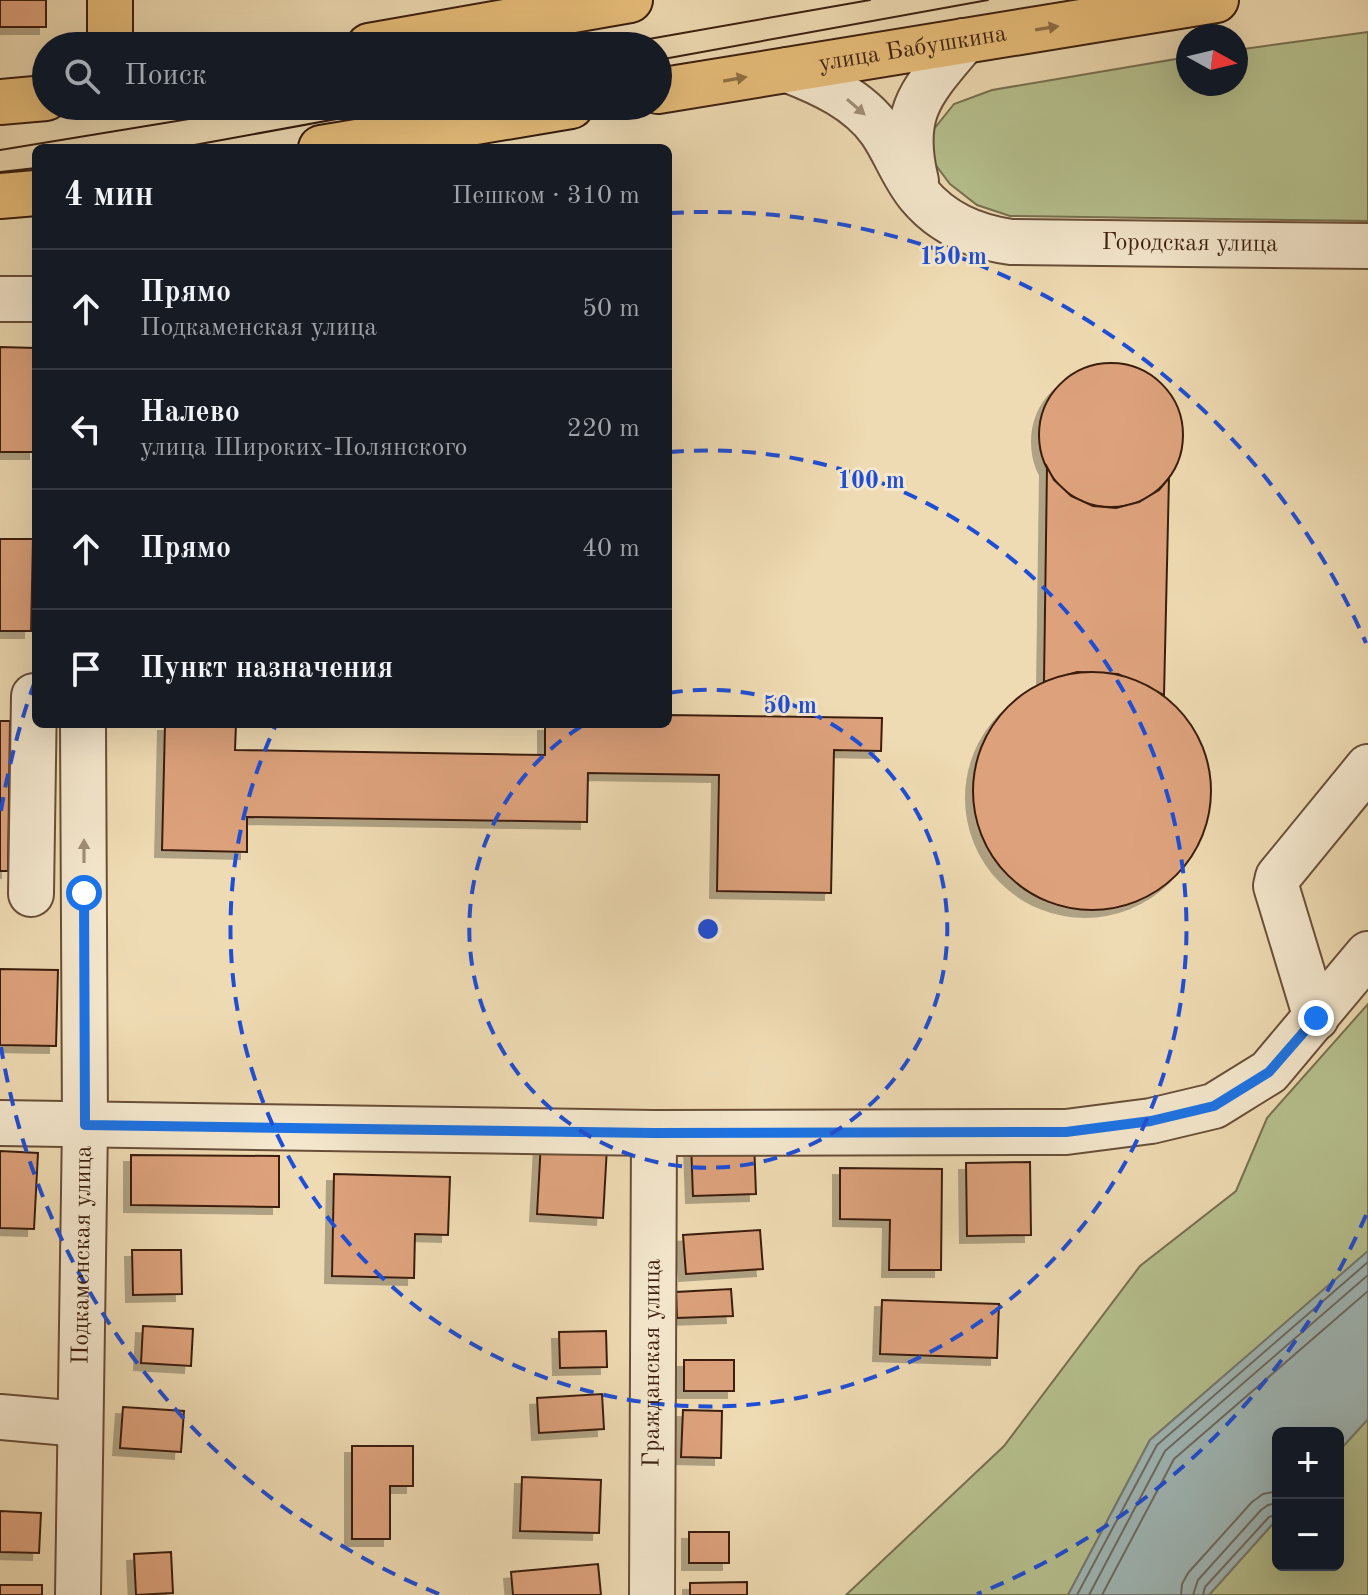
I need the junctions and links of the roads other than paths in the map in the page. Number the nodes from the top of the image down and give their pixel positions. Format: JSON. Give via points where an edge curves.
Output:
{"nodes":[{"id":1,"x":110,"y":0,"type":"edge"},
{"id":2,"x":630,"y":0,"type":"edge"},
{"id":3,"x":1216,"y":0,"type":"edge"},
{"id":4,"x":110,"y":32,"type":"edge"},
{"id":5,"x":448,"y":32,"type":"edge"},
{"id":6,"x":964,"y":41,"type":"junction"},
{"id":7,"x":788,"y":70,"type":"junction"},
{"id":8,"x":672,"y":89,"type":"edge"},
{"id":9,"x":32,"y":99,"type":"edge"},
{"id":10,"x":0,"y":102,"type":"edge"},
{"id":11,"x":488,"y":120,"type":"edge"},
{"id":12,"x":345,"y":144,"type":"edge"},
{"id":13,"x":32,"y":193,"type":"edge"},
{"id":14,"x":919,"y":195,"type":"junction"},
{"id":15,"x":0,"y":196,"type":"edge"},
{"id":16,"x":1368,"y":246,"type":"edge"},
{"id":17,"x":0,"y":299,"type":"edge"},
{"id":18,"x":32,"y":299,"type":"edge"},
{"id":19,"x":23,"y":696,"type":"edge"},
{"id":20,"x":83,"y":728,"type":"edge"},
{"id":21,"x":1368,"y":767,"type":"edge"},
{"id":22,"x":84,"y":893,"type":"junction"},
{"id":23,"x":16,"y":894,"type":"edge"},
{"id":24,"x":1368,"y":954,"type":"edge"},
{"id":25,"x":1316,"y":1018,"type":"junction"},
{"id":26,"x":0,"y":1123,"type":"edge"},
{"id":27,"x":85,"y":1125,"type":"junction"},
{"id":28,"x":654,"y":1133,"type":"junction"},
{"id":29,"x":0,"y":1417,"type":"edge"},
{"id":30,"x":80,"y":1424,"type":"junction"},
{"id":31,"x":78,"y":1595,"type":"edge"},
{"id":32,"x":652,"y":1595,"type":"edge"}],
"edges":[{"from":1,"to":4,"type":"main road"},
{"from":2,"to":5,"type":"main road"},
{"from":6,"to":3,"type":"main road","name":"улица Бабушкина","one_way":true},
{"from":6,"to":7,"type":"main road","name":"улица Бабушкина"},
{"from":6,"to":14,"type":"street","via":[[918,98],[909,156]]},
{"from":8,"to":7,"type":"main road","name":"улица Бабушкина","one_way":true},
{"from":7,"to":14,"type":"street","name":"Городская улица","one_way":true,"via":[[835,89],[879,129]]},
{"from":9,"to":10,"type":"main road"},
{"from":11,"to":12,"type":"main road"},
{"from":13,"to":15,"type":"main road"},
{"from":14,"to":16,"type":"street","name":"Городская улица","via":[[966,232],[1011,242]]},
{"from":17,"to":18,"type":"street"},
{"from":19,"to":23,"type":"street"},
{"from":22,"to":20,"type":"street","name":"Подкаменская улица","one_way":true},
{"from":21,"to":25,"type":"street","via":[[1276,886]]},
{"from":22,"to":23,"type":"street"},
{"from":22,"to":27,"type":"street","name":"Подкаменская улица"},
{"from":24,"to":25,"type":"street"},
{"from":25,"to":28,"type":"street","via":[[1269,1072],[1214,1106],[1151,1121],[1066,1132]]},
{"from":26,"to":27,"type":"street"},
{"from":27,"to":28,"type":"street"},
{"from":27,"to":30,"type":"street","name":"Подкаменская улица"},
{"from":28,"to":32,"type":"street","name":"Гражданская улица"},
{"from":29,"to":30,"type":"street"},
{"from":30,"to":31,"type":"street","name":"Подкаменская улица"}]}
